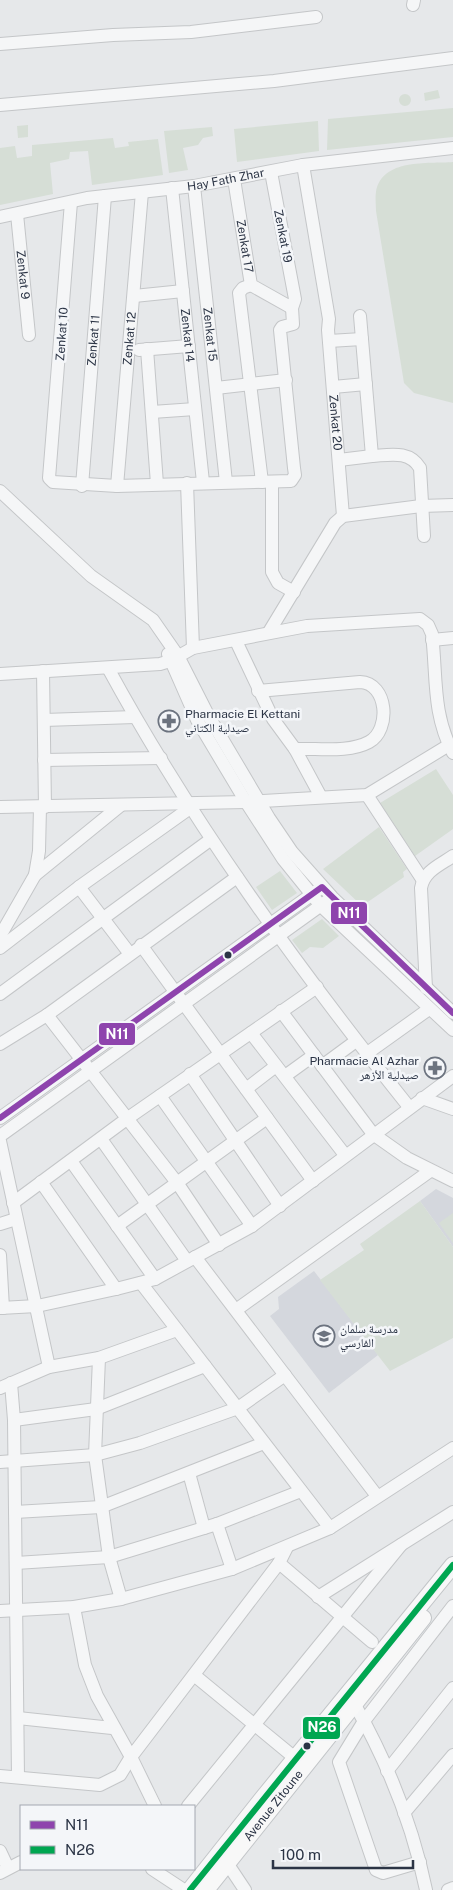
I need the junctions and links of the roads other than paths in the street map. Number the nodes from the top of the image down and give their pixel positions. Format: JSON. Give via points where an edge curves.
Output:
{"nodes":[{"id":1,"x":316,"y":17,"type":"dead end"},
{"id":2,"x":0,"y":44,"type":"edge"},
{"id":3,"x":453,"y":58,"type":"edge"},
{"id":4,"x":0,"y":105,"type":"edge"},
{"id":5,"x":453,"y":148,"type":"edge"},
{"id":6,"x":303,"y":165,"type":"junction"},
{"id":7,"x":271,"y":172,"type":"junction"},
{"id":8,"x":234,"y":179,"type":"junction"},
{"id":9,"x":194,"y":186,"type":"junction"},
{"id":10,"x":172,"y":188,"type":"junction"},
{"id":11,"x":142,"y":192,"type":"junction"},
{"id":12,"x":105,"y":196,"type":"junction"},
{"id":13,"x":71,"y":202,"type":"junction"},
{"id":14,"x":17,"y":214,"type":"junction"},
{"id":15,"x":0,"y":217,"type":"edge"},
{"id":16,"x":251,"y":285,"type":"junction"},
{"id":17,"x":183,"y":291,"type":"junction"},
{"id":18,"x":134,"y":296,"type":"junction"},
{"id":19,"x":294,"y":304,"type":"junction"},
{"id":20,"x":360,"y":316,"type":"dead end"},
{"id":21,"x":29,"y":335,"type":"dead end"},
{"id":22,"x":329,"y":336,"type":"junction"},
{"id":23,"x":362,"y":339,"type":"junction"},
{"id":24,"x":189,"y":346,"type":"junction"},
{"id":25,"x":147,"y":349,"type":"junction"},
{"id":26,"x":129,"y":350,"type":"junction"},
{"id":27,"x":286,"y":380,"type":"junction"},
{"id":28,"x":250,"y":384,"type":"junction"},
{"id":29,"x":366,"y":384,"type":"junction"},
{"id":30,"x":333,"y":387,"type":"junction"},
{"id":31,"x":216,"y":388,"type":"junction"},
{"id":32,"x":195,"y":409,"type":"junction"},
{"id":33,"x":152,"y":412,"type":"junction"},
{"id":34,"x":372,"y":456,"type":"junction"},
{"id":35,"x":339,"y":460,"type":"junction"},
{"id":36,"x":203,"y":482,"type":"junction"},
{"id":37,"x":226,"y":482,"type":"junction"},
{"id":38,"x":267,"y":482,"type":"junction"},
{"id":39,"x":187,"y":483,"type":"junction"},
{"id":40,"x":157,"y":484,"type":"junction"},
{"id":41,"x":82,"y":486,"type":"junction"},
{"id":42,"x":117,"y":486,"type":"junction"},
{"id":43,"x":0,"y":490,"type":"edge"},
{"id":44,"x":453,"y":505,"type":"edge"},
{"id":45,"x":421,"y":506,"type":"junction"},
{"id":46,"x":343,"y":516,"type":"junction"},
{"id":47,"x":424,"y":536,"type":"dead end"},
{"id":48,"x":294,"y":592,"type":"junction"},
{"id":49,"x":269,"y":632,"type":"junction"},
{"id":50,"x":453,"y":638,"type":"edge"},
{"id":51,"x":432,"y":640,"type":"junction"},
{"id":52,"x":236,"y":641,"type":"junction"},
{"id":53,"x":193,"y":648,"type":"junction"},
{"id":54,"x":174,"y":659,"type":"junction"},
{"id":55,"x":108,"y":668,"type":"junction"},
{"id":56,"x":43,"y":671,"type":"junction"},
{"id":57,"x":0,"y":674,"type":"edge"},
{"id":58,"x":258,"y":690,"type":"junction"},
{"id":59,"x":135,"y":717,"type":"junction"},
{"id":60,"x":44,"y":720,"type":"junction"},
{"id":61,"x":295,"y":748,"type":"junction"},
{"id":62,"x":451,"y":749,"type":"edge"},
{"id":63,"x":160,"y":758,"type":"junction"},
{"id":64,"x":44,"y":760,"type":"junction"},
{"id":65,"x":367,"y":795,"type":"junction"},
{"id":66,"x":321,"y":797,"type":"junction"},
{"id":67,"x":252,"y":802,"type":"junction"},
{"id":68,"x":121,"y":805,"type":"junction"},
{"id":69,"x":189,"y":806,"type":"junction"},
{"id":70,"x":43,"y":807,"type":"junction"},
{"id":71,"x":0,"y":808,"type":"edge"},
{"id":72,"x":210,"y":840,"type":"junction"},
{"id":73,"x":453,"y":856,"type":"edge"},
{"id":74,"x":35,"y":874,"type":"junction"},
{"id":75,"x":237,"y":877,"type":"junction"},
{"id":76,"x":422,"y":879,"type":"junction"},
{"id":77,"x":322,"y":887,"type":"junction"},
{"id":78,"x":79,"y":888,"type":"junction"},
{"id":79,"x":311,"y":896,"type":"junction"},
{"id":80,"x":332,"y":898,"type":"junction"},
{"id":81,"x":321,"y":906,"type":"junction"},
{"id":82,"x":104,"y":918,"type":"junction"},
{"id":83,"x":271,"y":924,"type":"junction"},
{"id":84,"x":0,"y":936,"type":"edge"},
{"id":85,"x":280,"y":936,"type":"junction"},
{"id":86,"x":141,"y":945,"type":"junction"},
{"id":87,"x":0,"y":948,"type":"edge"},
{"id":88,"x":130,"y":954,"type":"junction"},
{"id":89,"x":317,"y":987,"type":"junction"},
{"id":90,"x":426,"y":988,"type":"junction"},
{"id":91,"x":176,"y":993,"type":"junction"},
{"id":92,"x":0,"y":994,"type":"edge"},
{"id":93,"x":184,"y":1004,"type":"junction"},
{"id":94,"x":429,"y":1009,"type":"junction"},
{"id":95,"x":282,"y":1011,"type":"junction"},
{"id":96,"x":453,"y":1013,"type":"edge"},
{"id":97,"x":47,"y":1015,"type":"junction"},
{"id":98,"x":453,"y":1030,"type":"edge"},
{"id":99,"x":251,"y":1033,"type":"junction"},
{"id":100,"x":356,"y":1041,"type":"junction"},
{"id":101,"x":0,"y":1044,"type":"edge"},
{"id":102,"x":220,"y":1054,"type":"junction"},
{"id":103,"x":366,"y":1054,"type":"junction"},
{"id":104,"x":314,"y":1055,"type":"junction"},
{"id":105,"x":81,"y":1060,"type":"junction"},
{"id":106,"x":276,"y":1066,"type":"junction"},
{"id":107,"x":322,"y":1066,"type":"junction"},
{"id":108,"x":90,"y":1071,"type":"junction"},
{"id":109,"x":190,"y":1074,"type":"junction"},
{"id":110,"x":285,"y":1076,"type":"junction"},
{"id":111,"x":453,"y":1076,"type":"edge"},
{"id":112,"x":246,"y":1089,"type":"junction"},
{"id":113,"x":160,"y":1096,"type":"junction"},
{"id":114,"x":422,"y":1098,"type":"junction"},
{"id":115,"x":409,"y":1107,"type":"junction"},
{"id":116,"x":453,"y":1109,"type":"edge"},
{"id":117,"x":0,"y":1118,"type":"edge"},
{"id":118,"x":128,"y":1118,"type":"junction"},
{"id":119,"x":267,"y":1118,"type":"junction"},
{"id":120,"x":373,"y":1134,"type":"junction"},
{"id":121,"x":0,"y":1136,"type":"edge"},
{"id":122,"x":101,"y":1139,"type":"junction"},
{"id":123,"x":0,"y":1141,"type":"edge"},
{"id":124,"x":235,"y":1142,"type":"junction"},
{"id":125,"x":345,"y":1155,"type":"junction"},
{"id":126,"x":71,"y":1161,"type":"junction"},
{"id":127,"x":206,"y":1163,"type":"junction"},
{"id":128,"x":430,"y":1171,"type":"junction"},
{"id":129,"x":313,"y":1181,"type":"junction"},
{"id":130,"x":453,"y":1181,"type":"edge"},
{"id":131,"x":41,"y":1182,"type":"junction"},
{"id":132,"x":178,"y":1184,"type":"junction"},
{"id":133,"x":12,"y":1203,"type":"junction"},
{"id":134,"x":147,"y":1205,"type":"junction"},
{"id":135,"x":280,"y":1206,"type":"junction"},
{"id":136,"x":16,"y":1219,"type":"junction"},
{"id":137,"x":0,"y":1224,"type":"edge"},
{"id":138,"x":117,"y":1226,"type":"junction"},
{"id":139,"x":252,"y":1226,"type":"junction"},
{"id":140,"x":219,"y":1244,"type":"junction"},
{"id":141,"x":0,"y":1255,"type":"edge"},
{"id":142,"x":191,"y":1259,"type":"junction"},
{"id":143,"x":155,"y":1279,"type":"junction"},
{"id":144,"x":141,"y":1283,"type":"junction"},
{"id":145,"x":116,"y":1290,"type":"junction"},
{"id":146,"x":37,"y":1306,"type":"junction"},
{"id":147,"x":1,"y":1308,"type":"edge"},
{"id":148,"x":236,"y":1310,"type":"junction"},
{"id":149,"x":177,"y":1330,"type":"junction"},
{"id":150,"x":99,"y":1358,"type":"junction"},
{"id":151,"x":205,"y":1366,"type":"junction"},
{"id":152,"x":49,"y":1368,"type":"junction"},
{"id":153,"x":285,"y":1375,"type":"junction"},
{"id":154,"x":5,"y":1386,"type":"edge"},
{"id":155,"x":238,"y":1408,"type":"junction"},
{"id":156,"x":96,"y":1409,"type":"junction"},
{"id":157,"x":14,"y":1420,"type":"junction"},
{"id":158,"x":264,"y":1443,"type":"junction"},
{"id":159,"x":453,"y":1448,"type":"edge"},
{"id":160,"x":95,"y":1455,"type":"junction"},
{"id":161,"x":14,"y":1461,"type":"junction"},
{"id":162,"x":0,"y":1462,"type":"edge"},
{"id":163,"x":189,"y":1473,"type":"junction"},
{"id":164,"x":301,"y":1490,"type":"junction"},
{"id":165,"x":377,"y":1496,"type":"junction"},
{"id":166,"x":101,"y":1507,"type":"junction"},
{"id":167,"x":15,"y":1512,"type":"junction"},
{"id":168,"x":453,"y":1512,"type":"edge"},
{"id":169,"x":211,"y":1526,"type":"junction"},
{"id":170,"x":330,"y":1528,"type":"junction"},
{"id":171,"x":401,"y":1545,"type":"junction"},
{"id":172,"x":287,"y":1547,"type":"junction"},
{"id":173,"x":109,"y":1557,"type":"junction"},
{"id":174,"x":16,"y":1563,"type":"junction"},
{"id":175,"x":279,"y":1563,"type":"junction"},
{"id":176,"x":453,"y":1565,"type":"edge"},
{"id":177,"x":232,"y":1569,"type":"junction"},
{"id":178,"x":453,"y":1581,"type":"edge"},
{"id":179,"x":318,"y":1597,"type":"junction"},
{"id":180,"x":121,"y":1599,"type":"junction"},
{"id":181,"x":74,"y":1606,"type":"junction"},
{"id":182,"x":453,"y":1606,"type":"edge"},
{"id":183,"x":16,"y":1610,"type":"junction"},
{"id":184,"x":0,"y":1611,"type":"edge"},
{"id":185,"x":342,"y":1617,"type":"junction"},
{"id":186,"x":372,"y":1642,"type":"dead end"},
{"id":187,"x":194,"y":1675,"type":"junction"},
{"id":188,"x":453,"y":1688,"type":"edge"},
{"id":189,"x":355,"y":1705,"type":"junction"},
{"id":190,"x":18,"y":1718,"type":"junction"},
{"id":191,"x":364,"y":1721,"type":"junction"},
{"id":192,"x":255,"y":1726,"type":"junction"},
{"id":193,"x":112,"y":1728,"type":"junction"},
{"id":194,"x":453,"y":1755,"type":"edge"},
{"id":195,"x":131,"y":1757,"type":"junction"},
{"id":196,"x":294,"y":1758,"type":"junction"},
{"id":197,"x":387,"y":1771,"type":"junction"},
{"id":198,"x":0,"y":1776,"type":"edge"},
{"id":199,"x":18,"y":1777,"type":"junction"},
{"id":200,"x":155,"y":1805,"type":"edge"},
{"id":201,"x":189,"y":1805,"type":"edge"},
{"id":202,"x":404,"y":1813,"type":"junction"},
{"id":203,"x":0,"y":1851,"type":"edge"},
{"id":204,"x":420,"y":1862,"type":"junction"},
{"id":205,"x":20,"y":1863,"type":"edge"},
{"id":206,"x":228,"y":1863,"type":"junction"},
{"id":207,"x":154,"y":1870,"type":"edge"},
{"id":208,"x":173,"y":1870,"type":"edge"},
{"id":209,"x":4,"y":1871,"type":"edge"},
{"id":210,"x":183,"y":1888,"type":"edge"},
{"id":211,"x":453,"y":1888,"type":"edge"},
{"id":212,"x":206,"y":1890,"type":"edge"},
{"id":213,"x":245,"y":1890,"type":"edge"},
{"id":214,"x":426,"y":1890,"type":"edge"},
{"id":215,"x":448,"y":1890,"type":"edge"}],
"edges":[{"from":1,"to":2,"type":"street","via":[[191,32],[113,34]]},
{"from":3,"to":4,"type":"street","via":[[274,81]]},
{"from":5,"to":6,"type":"street","name":"Hay Fath Zhar"},
{"from":6,"to":7,"type":"street","name":"Hay Fath Zhar"},
{"from":6,"to":22,"type":"street","name":"Zenkat 20","via":[[326,289]]},
{"from":7,"to":8,"type":"street","name":"Hay Fath Zhar"},
{"from":7,"to":19,"type":"street","name":"Zenkat 19"},
{"from":8,"to":9,"type":"street","name":"Hay Fath Zhar"},
{"from":8,"to":16,"type":"street","name":"Zenkat 17"},
{"from":9,"to":10,"type":"street","name":"Hay Fath Zhar"},
{"from":9,"to":31,"type":"street","name":"Zenkat 15"},
{"from":10,"to":11,"type":"street","name":"Hay Fath Zhar"},
{"from":10,"to":17,"type":"street","name":"Zenkat 14"},
{"from":11,"to":12,"type":"street","name":"Hay Fath Zhar"},
{"from":11,"to":18,"type":"street","name":"Zenkat 12"},
{"from":12,"to":13,"type":"street","name":"Hay Fath Zhar"},
{"from":12,"to":41,"type":"street","name":"Zenkat 11"},
{"from":13,"to":14,"type":"street","name":"Hay Fath Zhar"},
{"from":13,"to":41,"type":"street","name":"Zenkat 10","via":[[49,478]]},
{"from":14,"to":15,"type":"street","name":"Hay Fath Zhar"},
{"from":14,"to":21,"type":"street","name":"Zenkat 9"},
{"from":16,"to":19,"type":"street","name":"Zenkat 17"},
{"from":16,"to":28,"type":"street","via":[[239,293]]},
{"from":17,"to":18,"type":"street"},
{"from":17,"to":24,"type":"street","name":"Zenkat 14"},
{"from":18,"to":26,"type":"street","name":"Zenkat 12"},
{"from":19,"to":27,"type":"street","via":[[293,324],[280,330]]},
{"from":20,"to":23,"type":"street"},
{"from":22,"to":23,"type":"street"},
{"from":22,"to":30,"type":"street","name":"Zenkat 20"},
{"from":23,"to":29,"type":"street"},
{"from":24,"to":25,"type":"street"},
{"from":24,"to":32,"type":"street","name":"Zenkat 14"},
{"from":25,"to":26,"type":"street"},
{"from":25,"to":33,"type":"street"},
{"from":26,"to":42,"type":"street","name":"Zenkat 12"},
{"from":27,"to":28,"type":"street"},
{"from":27,"to":38,"type":"street","via":[[295,475],[287,482]]},
{"from":28,"to":31,"type":"street"},
{"from":28,"to":38,"type":"street"},
{"from":29,"to":30,"type":"street"},
{"from":29,"to":34,"type":"street"},
{"from":30,"to":35,"type":"street","name":"Zenkat 20"},
{"from":31,"to":37,"type":"street","name":"Zenkat 15"},
{"from":32,"to":33,"type":"street"},
{"from":32,"to":36,"type":"street","name":"Zenkat 14"},
{"from":33,"to":40,"type":"street"},
{"from":34,"to":35,"type":"street"},
{"from":34,"to":45,"type":"street","via":[[407,456],[417,463],[420,468]]},
{"from":35,"to":46,"type":"street","name":"Zenkat 20"},
{"from":36,"to":37,"type":"street"},
{"from":36,"to":39,"type":"street"},
{"from":37,"to":38,"type":"street"},
{"from":38,"to":48,"type":"street","via":[[272,572],[278,583]]},
{"from":39,"to":40,"type":"street"},
{"from":39,"to":53,"type":"street"},
{"from":40,"to":42,"type":"street"},
{"from":41,"to":42,"type":"street"},
{"from":43,"to":54,"type":"street","via":[[91,576],[145,613],[160,629]]},
{"from":44,"to":45,"type":"street"},
{"from":45,"to":46,"type":"street"},
{"from":45,"to":47,"type":"street"},
{"from":46,"to":48,"type":"street"},
{"from":48,"to":49,"type":"street"},
{"from":49,"to":51,"type":"street","via":[[307,626],[420,620],[428,625]]},
{"from":49,"to":52,"type":"street"},
{"from":50,"to":51,"type":"street"},
{"from":51,"to":62,"type":"street","via":[[436,705]]},
{"from":52,"to":53,"type":"street"},
{"from":52,"to":58,"type":"street"},
{"from":53,"to":54,"type":"street"},
{"from":54,"to":55,"type":"street"},
{"from":54,"to":67,"type":"street"},
{"from":55,"to":56,"type":"street"},
{"from":55,"to":59,"type":"street"},
{"from":56,"to":57,"type":"street"},
{"from":56,"to":60,"type":"street"},
{"from":58,"to":61,"type":"street","via":[[273,719]]},
{"from":58,"to":61,"type":"street","via":[[360,682],[371,683],[378,689],[383,723],[380,733],[372,740],[345,748]]},
{"from":59,"to":60,"type":"street"},
{"from":59,"to":63,"type":"street"},
{"from":60,"to":64,"type":"street"},
{"from":61,"to":66,"type":"street"},
{"from":62,"to":65,"type":"street"},
{"from":63,"to":64,"type":"street"},
{"from":63,"to":69,"type":"street"},
{"from":64,"to":70,"type":"street"},
{"from":65,"to":66,"type":"street"},
{"from":65,"to":76,"type":"street"},
{"from":66,"to":67,"type":"street"},
{"from":67,"to":69,"type":"street"},
{"from":67,"to":77,"type":"street"},
{"from":67,"to":79,"type":"street","via":[[283,859]]},
{"from":68,"to":69,"type":"street"},
{"from":68,"to":70,"type":"street"},
{"from":68,"to":74,"type":"street"},
{"from":69,"to":72,"type":"street"},
{"from":69,"to":78,"type":"street"},
{"from":70,"to":71,"type":"street"},
{"from":70,"to":74,"type":"street"},
{"from":72,"to":75,"type":"street"},
{"from":72,"to":82,"type":"street"},
{"from":73,"to":76,"type":"street"},
{"from":74,"to":84,"type":"street"},
{"from":75,"to":83,"type":"street"},
{"from":75,"to":86,"type":"street"},
{"from":76,"to":90,"type":"street"},
{"from":77,"to":79,"type":"street"},
{"from":77,"to":80,"type":"street"},
{"from":78,"to":82,"type":"street"},
{"from":78,"to":87,"type":"street"},
{"from":79,"to":81,"type":"street"},
{"from":79,"to":83,"type":"street"},
{"from":80,"to":81,"type":"street"},
{"from":80,"to":90,"type":"street"},
{"from":81,"to":85,"type":"street"},
{"from":81,"to":94,"type":"street"},
{"from":82,"to":88,"type":"street"},
{"from":82,"to":92,"type":"street"},
{"from":83,"to":85,"type":"street"},
{"from":83,"to":91,"type":"street"},
{"from":85,"to":89,"type":"street"},
{"from":85,"to":93,"type":"street"},
{"from":86,"to":88,"type":"street"},
{"from":86,"to":91,"type":"street"},
{"from":88,"to":97,"type":"street"},
{"from":89,"to":95,"type":"street"},
{"from":89,"to":100,"type":"street"},
{"from":90,"to":96,"type":"street"},
{"from":91,"to":93,"type":"street"},
{"from":91,"to":105,"type":"street"},
{"from":93,"to":102,"type":"street"},
{"from":93,"to":108,"type":"street"},
{"from":94,"to":98,"type":"street"},
{"from":94,"to":103,"type":"street"},
{"from":95,"to":99,"type":"street"},
{"from":95,"to":104,"type":"street"},
{"from":97,"to":101,"type":"street"},
{"from":97,"to":105,"type":"street"},
{"from":99,"to":102,"type":"street"},
{"from":99,"to":106,"type":"street"},
{"from":100,"to":103,"type":"street"},
{"from":100,"to":107,"type":"street"},
{"from":102,"to":109,"type":"street"},
{"from":102,"to":112,"type":"street"},
{"from":103,"to":115,"type":"street"},
{"from":104,"to":107,"type":"street"},
{"from":104,"to":110,"type":"street"},
{"from":105,"to":108,"type":"street"},
{"from":105,"to":117,"type":"street"},
{"from":106,"to":110,"type":"street"},
{"from":106,"to":112,"type":"street"},
{"from":107,"to":120,"type":"street"},
{"from":108,"to":118,"type":"street"},
{"from":108,"to":121,"type":"street"},
{"from":109,"to":113,"type":"street"},
{"from":109,"to":124,"type":"street"},
{"from":110,"to":125,"type":"street"},
{"from":111,"to":114,"type":"street"},
{"from":112,"to":119,"type":"street"},
{"from":113,"to":118,"type":"street"},
{"from":113,"to":127,"type":"street"},
{"from":114,"to":115,"type":"street"},
{"from":114,"to":116,"type":"street"},
{"from":115,"to":120,"type":"street"},
{"from":118,"to":122,"type":"street"},
{"from":118,"to":132,"type":"street"},
{"from":119,"to":124,"type":"street"},
{"from":119,"to":129,"type":"street"},
{"from":120,"to":125,"type":"street"},
{"from":120,"to":128,"type":"street"},
{"from":122,"to":126,"type":"street"},
{"from":122,"to":134,"type":"street"},
{"from":123,"to":133,"type":"street"},
{"from":124,"to":127,"type":"street"},
{"from":124,"to":135,"type":"street"},
{"from":125,"to":129,"type":"street"},
{"from":126,"to":131,"type":"street"},
{"from":126,"to":138,"type":"street"},
{"from":127,"to":132,"type":"street"},
{"from":127,"to":139,"type":"street"},
{"from":128,"to":130,"type":"street"},
{"from":128,"to":148,"type":"street"},
{"from":129,"to":135,"type":"street"},
{"from":131,"to":133,"type":"street"},
{"from":131,"to":145,"type":"street"},
{"from":132,"to":134,"type":"street"},
{"from":132,"to":140,"type":"street"},
{"from":133,"to":136,"type":"street"},
{"from":134,"to":138,"type":"street"},
{"from":134,"to":142,"type":"street"},
{"from":135,"to":139,"type":"street"},
{"from":136,"to":137,"type":"street"},
{"from":136,"to":146,"type":"street"},
{"from":138,"to":143,"type":"street"},
{"from":139,"to":140,"type":"street"},
{"from":140,"to":142,"type":"street"},
{"from":141,"to":147,"type":"street"},
{"from":142,"to":143,"type":"street"},
{"from":142,"to":148,"type":"street"},
{"from":143,"to":144,"type":"street"},
{"from":144,"to":145,"type":"street"},
{"from":144,"to":149,"type":"street"},
{"from":145,"to":146,"type":"street"},
{"from":146,"to":147,"type":"street"},
{"from":146,"to":152,"type":"street"},
{"from":148,"to":153,"type":"street"},
{"from":149,"to":150,"type":"street"},
{"from":149,"to":151,"type":"street"},
{"from":150,"to":152,"type":"street"},
{"from":150,"to":156,"type":"street"},
{"from":151,"to":155,"type":"street"},
{"from":151,"to":156,"type":"street"},
{"from":152,"to":154,"type":"street"},
{"from":153,"to":155,"type":"street"},
{"from":153,"to":165,"type":"street"},
{"from":154,"to":157,"type":"street"},
{"from":155,"to":158,"type":"street"},
{"from":155,"to":160,"type":"street"},
{"from":156,"to":157,"type":"street"},
{"from":156,"to":160,"type":"street"},
{"from":157,"to":161,"type":"street"},
{"from":158,"to":163,"type":"street"},
{"from":158,"to":164,"type":"street"},
{"from":159,"to":165,"type":"street"},
{"from":160,"to":161,"type":"street"},
{"from":160,"to":166,"type":"street"},
{"from":161,"to":162,"type":"street"},
{"from":161,"to":167,"type":"street"},
{"from":163,"to":166,"type":"street"},
{"from":163,"to":169,"type":"street"},
{"from":164,"to":169,"type":"street"},
{"from":164,"to":170,"type":"street"},
{"from":165,"to":170,"type":"street"},
{"from":166,"to":167,"type":"street"},
{"from":166,"to":173,"type":"street"},
{"from":167,"to":174,"type":"street"},
{"from":168,"to":171,"type":"street"},
{"from":169,"to":173,"type":"street"},
{"from":169,"to":177,"type":"street"},
{"from":170,"to":172,"type":"street"},
{"from":171,"to":179,"type":"street"},
{"from":171,"to":185,"type":"street"},
{"from":172,"to":175,"type":"street"},
{"from":172,"to":177,"type":"street"},
{"from":173,"to":174,"type":"street"},
{"from":173,"to":180,"type":"street"},
{"from":174,"to":183,"type":"street"},
{"from":175,"to":179,"type":"street"},
{"from":175,"to":187,"type":"street"},
{"from":176,"to":196,"type":"main road","name":"Avenue Zitoune"},
{"from":177,"to":180,"type":"street"},
{"from":178,"to":189,"type":"main road","name":"Avenue Zitoune"},
{"from":179,"to":185,"type":"street"},
{"from":180,"to":181,"type":"street"},
{"from":181,"to":183,"type":"street"},
{"from":181,"to":193,"type":"street","via":[[85,1665]]},
{"from":182,"to":191,"type":"street"},
{"from":183,"to":184,"type":"street"},
{"from":183,"to":190,"type":"street"},
{"from":185,"to":186,"type":"street"},
{"from":185,"to":192,"type":"street"},
{"from":187,"to":192,"type":"street"},
{"from":187,"to":195,"type":"street"},
{"from":188,"to":197,"type":"street"},
{"from":189,"to":191,"type":"street"},
{"from":189,"to":206,"type":"main road","name":"Avenue Zitoune"},
{"from":190,"to":193,"type":"street"},
{"from":190,"to":199,"type":"street"},
{"from":191,"to":197,"type":"street"},
{"from":191,"to":204,"type":"street","via":[[339,1762],[373,1866],[383,1873]]},
{"from":192,"to":196,"type":"street"},
{"from":192,"to":201,"type":"street"},
{"from":193,"to":195,"type":"street"},
{"from":194,"to":202,"type":"street"},
{"from":195,"to":199,"type":"street","via":[[120,1776],[100,1785]]},
{"from":195,"to":200,"type":"street"},
{"from":196,"to":210,"type":"main road","name":"Avenue Zitoune"},
{"from":197,"to":202,"type":"street"},
{"from":198,"to":199,"type":"street"},
{"from":202,"to":204,"type":"street"},
{"from":203,"to":209,"type":"street"},
{"from":204,"to":214,"type":"street"},
{"from":205,"to":209,"type":"street"},
{"from":206,"to":212,"type":"main road","name":"Avenue Zitoune"},
{"from":206,"to":213,"type":"street"},
{"from":207,"to":210,"type":"street"},
{"from":208,"to":210,"type":"street"},
{"from":211,"to":215,"type":"street"}]}
